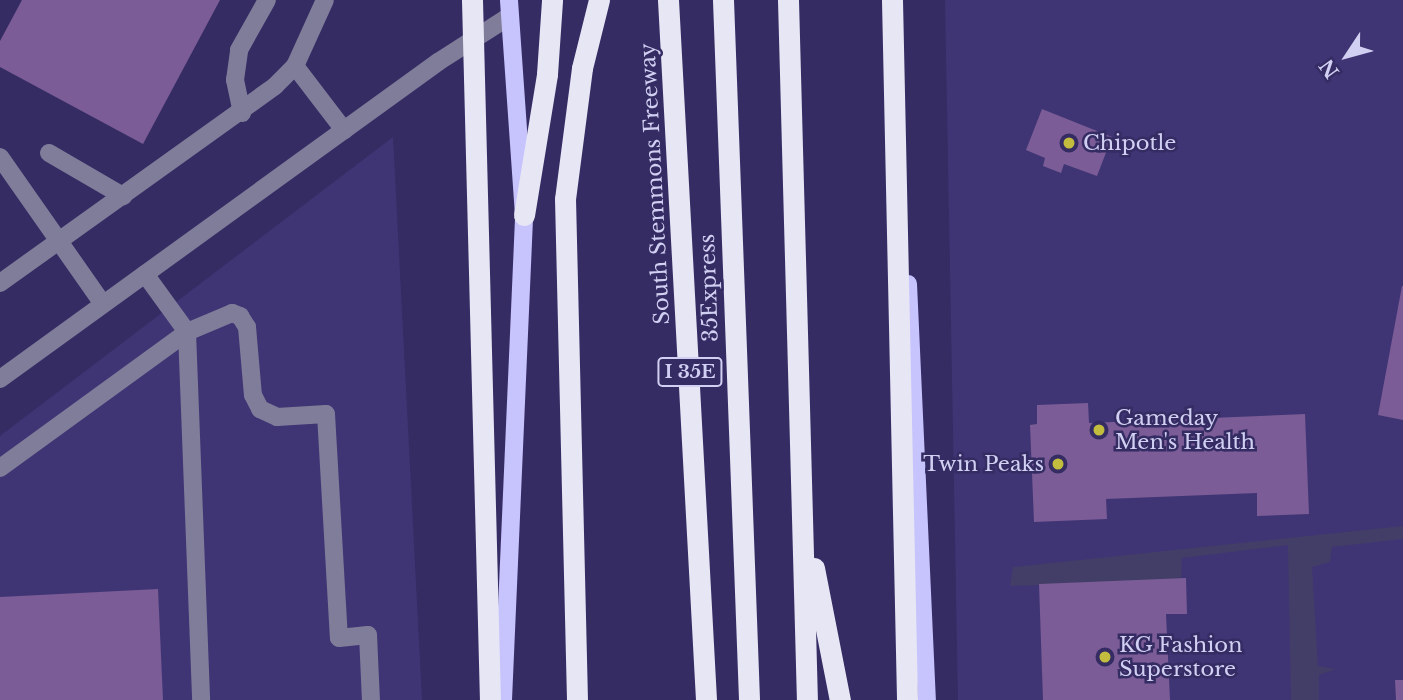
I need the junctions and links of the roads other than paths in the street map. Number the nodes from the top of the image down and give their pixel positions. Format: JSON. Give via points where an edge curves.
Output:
{"nodes":[{"id":1,"x":267,"y":0,"type":"edge"},
{"id":2,"x":325,"y":0,"type":"edge"},
{"id":3,"x":472,"y":0,"type":"edge"},
{"id":4,"x":552,"y":0,"type":"edge"},
{"id":5,"x":599,"y":0,"type":"edge"},
{"id":6,"x":668,"y":0,"type":"edge"},
{"id":7,"x":723,"y":0,"type":"edge"},
{"id":8,"x":788,"y":0,"type":"edge"},
{"id":9,"x":893,"y":0,"type":"edge"},
{"id":10,"x":510,"y":8,"type":"edge"},
{"id":11,"x":295,"y":66,"type":"junction"},
{"id":12,"x":242,"y":113,"type":"junction"},
{"id":13,"x":344,"y":130,"type":"junction"},
{"id":14,"x":49,"y":153,"type":"dead end"},
{"id":15,"x":0,"y":157,"type":"edge"},
{"id":16,"x":123,"y":197,"type":"junction"},
{"id":17,"x":524,"y":215,"type":"junction"},
{"id":18,"x":60,"y":240,"type":"junction"},
{"id":19,"x":145,"y":274,"type":"junction"},
{"id":20,"x":0,"y":283,"type":"edge"},
{"id":21,"x":103,"y":304,"type":"junction"},
{"id":22,"x":187,"y":332,"type":"junction"},
{"id":23,"x":0,"y":379,"type":"edge"},
{"id":24,"x":0,"y":468,"type":"edge"},
{"id":25,"x":802,"y":508,"type":"junction"},
{"id":26,"x":201,"y":700,"type":"edge"},
{"id":27,"x":371,"y":700,"type":"edge"},
{"id":28,"x":490,"y":700,"type":"edge"},
{"id":29,"x":503,"y":700,"type":"edge"},
{"id":30,"x":577,"y":700,"type":"edge"},
{"id":31,"x":706,"y":700,"type":"edge"},
{"id":32,"x":749,"y":700,"type":"edge"},
{"id":33,"x":807,"y":700,"type":"edge"},
{"id":34,"x":840,"y":700,"type":"edge"},
{"id":35,"x":907,"y":700,"type":"edge"},
{"id":36,"x":927,"y":700,"type":"edge"}],
"edges":[{"from":1,"to":12,"type":"street","via":[[239,50],[235,80]]},
{"from":2,"to":11,"type":"street"},
{"from":3,"to":28,"type":"highway"},
{"from":4,"to":17,"type":"highway","via":[[547,74]]},
{"from":5,"to":30,"type":"highway","via":[[582,68],[565,199]]},
{"from":6,"to":31,"type":"highway","name":"South Stemmons Freeway","number":"I 35E"},
{"from":7,"to":32,"type":"highway","name":"35Express"},
{"from":8,"to":25,"type":"highway"},
{"from":9,"to":35,"type":"highway"},
{"from":9,"to":36,"type":"main road"},
{"from":10,"to":13,"type":"street"},
{"from":10,"to":17,"type":"main road"},
{"from":11,"to":12,"type":"street"},
{"from":11,"to":13,"type":"street"},
{"from":12,"to":16,"type":"street"},
{"from":13,"to":19,"type":"street"},
{"from":14,"to":16,"type":"street"},
{"from":15,"to":18,"type":"street"},
{"from":16,"to":18,"type":"street"},
{"from":17,"to":29,"type":"main road"},
{"from":18,"to":20,"type":"street"},
{"from":18,"to":21,"type":"street"},
{"from":19,"to":21,"type":"street"},
{"from":19,"to":22,"type":"street"},
{"from":21,"to":23,"type":"street"},
{"from":22,"to":24,"type":"street"},
{"from":22,"to":26,"type":"street"},
{"from":22,"to":27,"type":"street","via":[[232,313],[240,316],[247,327],[253,396],[260,409],[277,417],[326,414],[339,638],[368,635]]},
{"from":25,"to":33,"type":"highway"},
{"from":25,"to":34,"type":"highway"}]}
